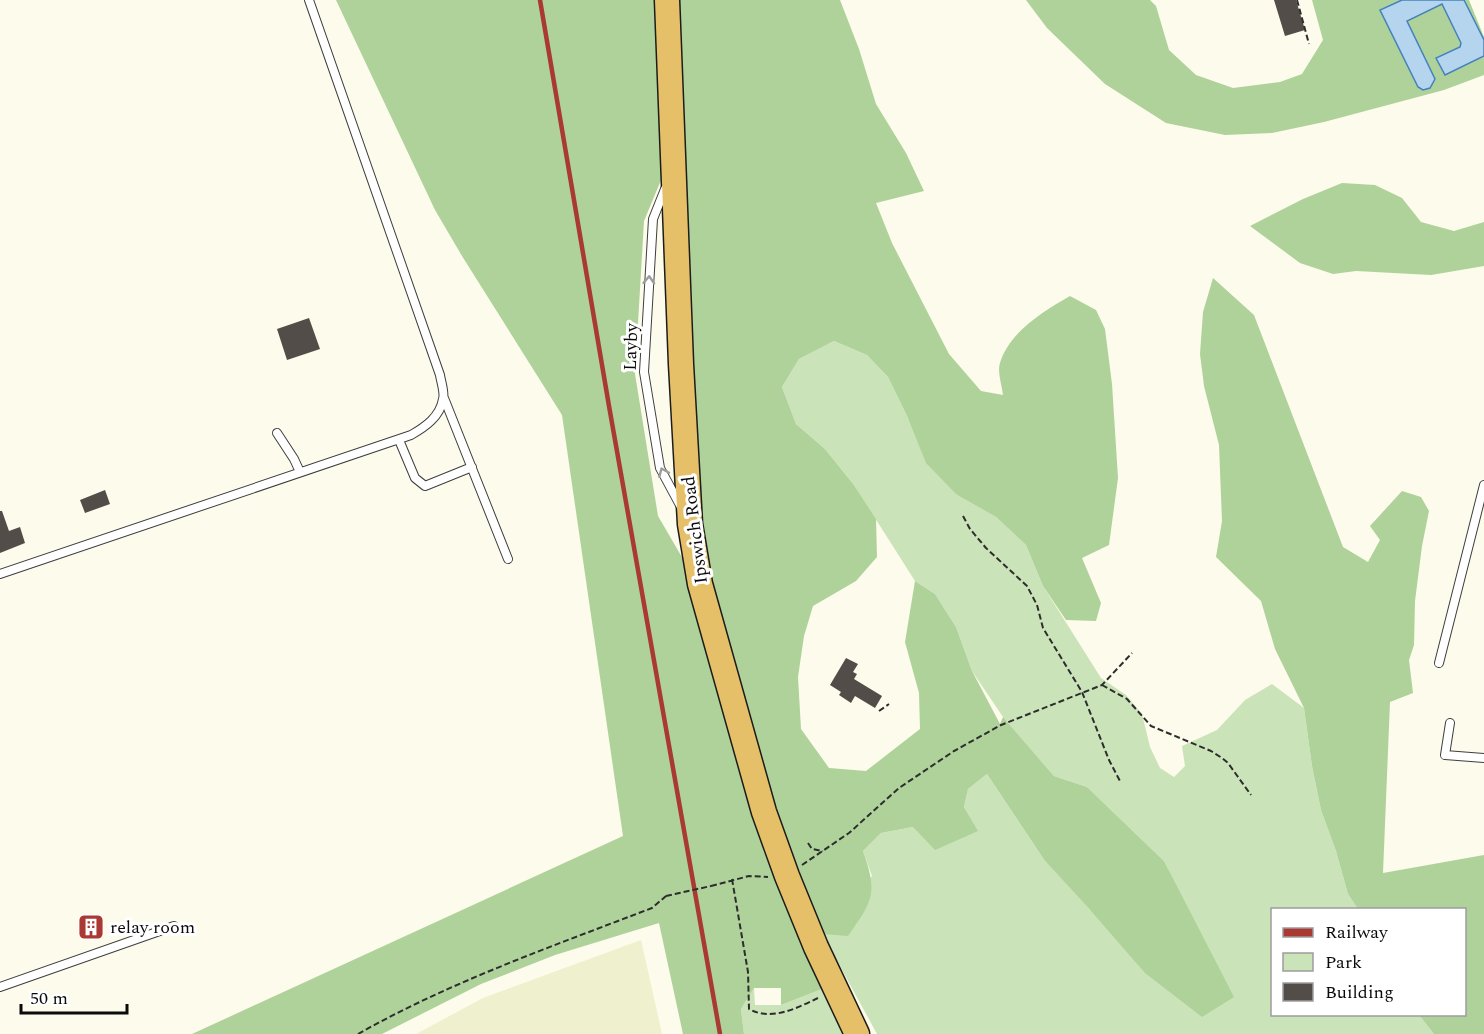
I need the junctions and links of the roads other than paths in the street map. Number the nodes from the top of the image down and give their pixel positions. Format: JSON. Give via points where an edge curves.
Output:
{"nodes":[{"id":1,"x":309,"y":0,"type":"edge"},
{"id":2,"x":667,"y":0,"type":"edge"},
{"id":3,"x":675,"y":166,"type":"junction"},
{"id":4,"x":444,"y":398,"type":"junction"},
{"id":5,"x":277,"y":433,"type":"dead end"},
{"id":6,"x":399,"y":440,"type":"junction"},
{"id":7,"x":472,"y":467,"type":"junction"},
{"id":8,"x":300,"y":472,"type":"junction"},
{"id":9,"x":1484,"y":485,"type":"edge"},
{"id":10,"x":690,"y":524,"type":"junction"},
{"id":11,"x":508,"y":559,"type":"dead end"},
{"id":12,"x":0,"y":574,"type":"edge"},
{"id":13,"x":1439,"y":663,"type":"dead end"},
{"id":14,"x":1450,"y":723,"type":"dead end"},
{"id":15,"x":1484,"y":758,"type":"edge"},
{"id":16,"x":174,"y":926,"type":"dead end"},
{"id":17,"x":0,"y":987,"type":"edge"},
{"id":18,"x":857,"y":1034,"type":"edge"}],
"edges":[{"from":1,"to":4,"type":"lane","via":[[440,375]]},
{"from":2,"to":3,"type":"highway","name":"Ipswich Road"},
{"from":3,"to":10,"type":"highway","name":"Ipswich Road"},
{"from":10,"to":3,"type":"lane","name":"Layby","one_way":true,"via":[[660,468],[644,372],[653,219]]},
{"from":4,"to":6,"type":"lane","via":[[435,418],[423,429]]},
{"from":4,"to":7,"type":"lane"},
{"from":5,"to":8,"type":"lane"},
{"from":6,"to":7,"type":"lane","via":[[415,478],[425,486]]},
{"from":6,"to":8,"type":"lane"},
{"from":7,"to":11,"type":"lane"},
{"from":8,"to":12,"type":"lane"},
{"from":9,"to":13,"type":"lane"},
{"from":10,"to":18,"type":"highway","name":"Ipswich Road","via":[[700,584],[764,812],[792,868],[825,967]]},
{"from":14,"to":15,"type":"lane","via":[[1445,755]]},
{"from":16,"to":17,"type":"lane"}]}
